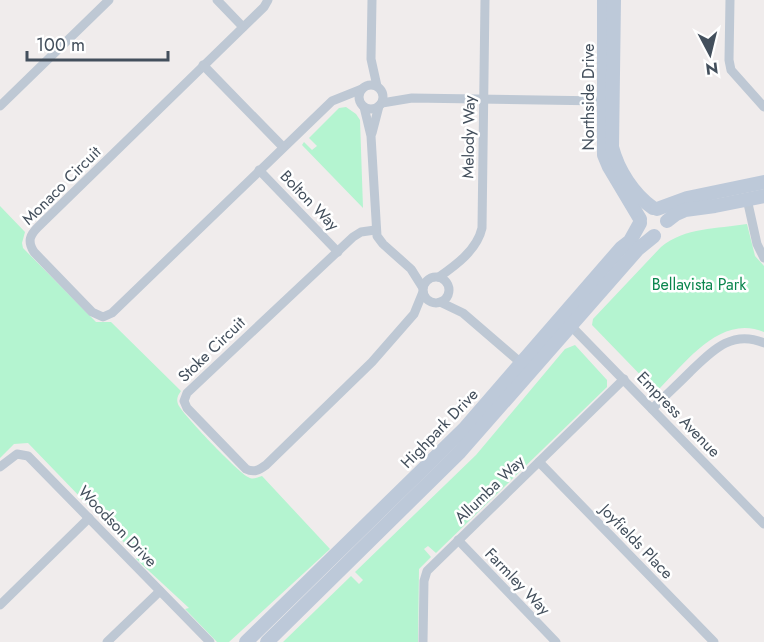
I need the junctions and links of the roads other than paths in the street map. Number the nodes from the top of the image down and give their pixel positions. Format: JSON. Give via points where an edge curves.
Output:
{"nodes":[{"id":1,"x":109,"y":0,"type":"edge"},
{"id":2,"x":217,"y":0,"type":"edge"},
{"id":3,"x":268,"y":0,"type":"edge"},
{"id":4,"x":372,"y":0,"type":"edge"},
{"id":5,"x":485,"y":0,"type":"edge"},
{"id":6,"x":604,"y":0,"type":"edge"},
{"id":7,"x":614,"y":0,"type":"edge"},
{"id":8,"x":730,"y":0,"type":"edge"},
{"id":9,"x":243,"y":27,"type":"junction"},
{"id":10,"x":371,"y":59,"type":"junction"},
{"id":11,"x":203,"y":65,"type":"junction"},
{"id":12,"x":363,"y":88,"type":"junction"},
{"id":13,"x":379,"y":88,"type":"junction"},
{"id":14,"x":338,"y":98,"type":"junction"},
{"id":15,"x":412,"y":98,"type":"junction"},
{"id":16,"x":484,"y":99,"type":"junction"},
{"id":17,"x":608,"y":101,"type":"junction"},
{"id":18,"x":380,"y":105,"type":"junction"},
{"id":19,"x":0,"y":106,"type":"edge"},
{"id":20,"x":362,"y":106,"type":"junction"},
{"id":21,"x":764,"y":107,"type":"edge"},
{"id":22,"x":371,"y":136,"type":"junction"},
{"id":23,"x":283,"y":147,"type":"junction"},
{"id":24,"x":259,"y":170,"type":"junction"},
{"id":25,"x":764,"y":182,"type":"edge"},
{"id":26,"x":764,"y":196,"type":"edge"},
{"id":27,"x":747,"y":199,"type":"junction"},
{"id":28,"x":655,"y":209,"type":"junction"},
{"id":29,"x":640,"y":221,"type":"junction"},
{"id":30,"x":667,"y":221,"type":"junction"},
{"id":31,"x":375,"y":230,"type":"junction"},
{"id":32,"x":654,"y":236,"type":"junction"},
{"id":33,"x":338,"y":252,"type":"junction"},
{"id":34,"x":764,"y":258,"type":"edge"},
{"id":35,"x":457,"y":265,"type":"junction"},
{"id":36,"x":411,"y":269,"type":"junction"},
{"id":37,"x":436,"y":277,"type":"junction"},
{"id":38,"x":449,"y":289,"type":"junction"},
{"id":39,"x":423,"y":290,"type":"junction"},
{"id":40,"x":438,"y":303,"type":"junction"},
{"id":41,"x":463,"y":313,"type":"junction"},
{"id":42,"x":414,"y":314,"type":"junction"},
{"id":43,"x":566,"y":321,"type":"junction"},
{"id":44,"x":764,"y":343,"type":"edge"},
{"id":45,"x":526,"y":368,"type":"junction"},
{"id":46,"x":624,"y":379,"type":"junction"},
{"id":47,"x":652,"y":409,"type":"junction"},
{"id":48,"x":539,"y":462,"type":"junction"},
{"id":49,"x":0,"y":466,"type":"edge"},
{"id":50,"x":89,"y":518,"type":"junction"},
{"id":51,"x":764,"y":524,"type":"edge"},
{"id":52,"x":458,"y":540,"type":"junction"},
{"id":53,"x":160,"y":591,"type":"junction"},
{"id":54,"x":0,"y":605,"type":"edge"},
{"id":55,"x":107,"y":642,"type":"edge"},
{"id":56,"x":210,"y":642,"type":"edge"},
{"id":57,"x":246,"y":642,"type":"edge"},
{"id":58,"x":267,"y":642,"type":"edge"},
{"id":59,"x":423,"y":642,"type":"edge"},
{"id":60,"x":556,"y":642,"type":"edge"},
{"id":61,"x":714,"y":642,"type":"edge"}],
"edges":[{"from":1,"to":19,"type":"street"},
{"from":2,"to":9,"type":"street"},
{"from":3,"to":9,"type":"street","name":"Monaco Circuit"},
{"from":4,"to":10,"type":"street"},
{"from":5,"to":16,"type":"street","name":"Melody Way"},
{"from":6,"to":17,"type":"street","name":"Northside Drive"},
{"from":7,"to":17,"type":"street","name":"Northside Drive"},
{"from":8,"to":21,"type":"street","via":[[731,70]]},
{"from":9,"to":11,"type":"street","name":"Monaco Circuit"},
{"from":10,"to":12,"type":"street"},
{"from":10,"to":13,"type":"street"},
{"from":11,"to":23,"type":"street"},
{"from":11,"to":24,"type":"street","name":"Monaco Circuit","via":[[38,226],[30,236],[30,246],[92,312],[107,316]]},
{"from":12,"to":13,"type":"street"},
{"from":12,"to":14,"type":"street","name":"Monaco Circuit"},
{"from":12,"to":20,"type":"street","via":[[359,96]]},
{"from":13,"to":15,"type":"street"},
{"from":13,"to":18,"type":"street","via":[[383,96]]},
{"from":14,"to":20,"type":"street"},
{"from":14,"to":23,"type":"street","name":"Monaco Circuit"},
{"from":15,"to":16,"type":"street"},
{"from":15,"to":18,"type":"street"},
{"from":16,"to":17,"type":"street"},
{"from":16,"to":35,"type":"street","name":"Melody Way","via":[[482,228],[477,241]]},
{"from":17,"to":28,"type":"street","name":"Northside Drive","via":[[614,155],[637,194]]},
{"from":17,"to":29,"type":"street","name":"Northside Drive","via":[[604,154]]},
{"from":18,"to":20,"type":"street","via":[[372,109]]},
{"from":18,"to":22,"type":"street"},
{"from":20,"to":22,"type":"street"},
{"from":22,"to":31,"type":"street"},
{"from":23,"to":24,"type":"street","name":"Monaco Circuit"},
{"from":24,"to":33,"type":"street","name":"Bolton Way"},
{"from":25,"to":28,"type":"street"},
{"from":26,"to":27,"type":"street"},
{"from":27,"to":30,"type":"street","via":[[685,210]]},
{"from":27,"to":34,"type":"street"},
{"from":28,"to":29,"type":"street","via":[[645,212]]},
{"from":28,"to":30,"type":"street","via":[[664,213]]},
{"from":29,"to":32,"type":"street","via":[[643,231]]},
{"from":29,"to":43,"type":"street","name":"Highpark Drive","via":[[630,241]]},
{"from":30,"to":32,"type":"street","via":[[662,233]]},
{"from":31,"to":33,"type":"street","name":"Stoke Circuit","via":[[357,234]]},
{"from":31,"to":36,"type":"street","via":[[379,240]]},
{"from":32,"to":43,"type":"street","name":"Highpark Drive"},
{"from":33,"to":42,"type":"street","name":"Stoke Circuit","via":[[184,398],[191,413],[246,469],[253,472],[266,465],[372,362]]},
{"from":35,"to":37,"type":"street","name":"Melody Way"},
{"from":35,"to":38,"type":"street","name":"Melody Way"},
{"from":36,"to":37,"type":"street"},
{"from":36,"to":39,"type":"street"},
{"from":37,"to":38,"type":"street","via":[[446,281]]},
{"from":37,"to":39,"type":"street","via":[[426,281]]},
{"from":38,"to":40,"type":"street","via":[[447,297]]},
{"from":38,"to":41,"type":"street"},
{"from":39,"to":40,"type":"street","via":[[427,300]]},
{"from":39,"to":42,"type":"street","name":"Stoke Circuit"},
{"from":40,"to":41,"type":"street"},
{"from":40,"to":42,"type":"street","name":"Stoke Circuit"},
{"from":41,"to":45,"type":"street"},
{"from":43,"to":45,"type":"street","name":"Highpark Drive"},
{"from":43,"to":46,"type":"street","name":"Empress Avenue"},
{"from":44,"to":47,"type":"street","via":[[744,338],[718,346]]},
{"from":45,"to":57,"type":"street","name":"Highpark Drive"},
{"from":45,"to":58,"type":"street","name":"Highpark Drive","via":[[460,453]]},
{"from":46,"to":47,"type":"street","name":"Empress Avenue"},
{"from":46,"to":48,"type":"street","name":"Allumba Way"},
{"from":47,"to":51,"type":"street","name":"Empress Avenue"},
{"from":48,"to":52,"type":"street","name":"Allumba Way"},
{"from":48,"to":61,"type":"street","name":"Joyfields Place"},
{"from":49,"to":50,"type":"street","name":"Woodson Drive","via":[[17,454],[28,456]]},
{"from":50,"to":53,"type":"street","name":"Woodson Drive"},
{"from":50,"to":54,"type":"street"},
{"from":52,"to":59,"type":"street","name":"Allumba Way","via":[[425,574]]},
{"from":52,"to":60,"type":"street","name":"Farmley Way"},
{"from":53,"to":55,"type":"street"},
{"from":53,"to":56,"type":"street","name":"Woodson Drive"}]}
